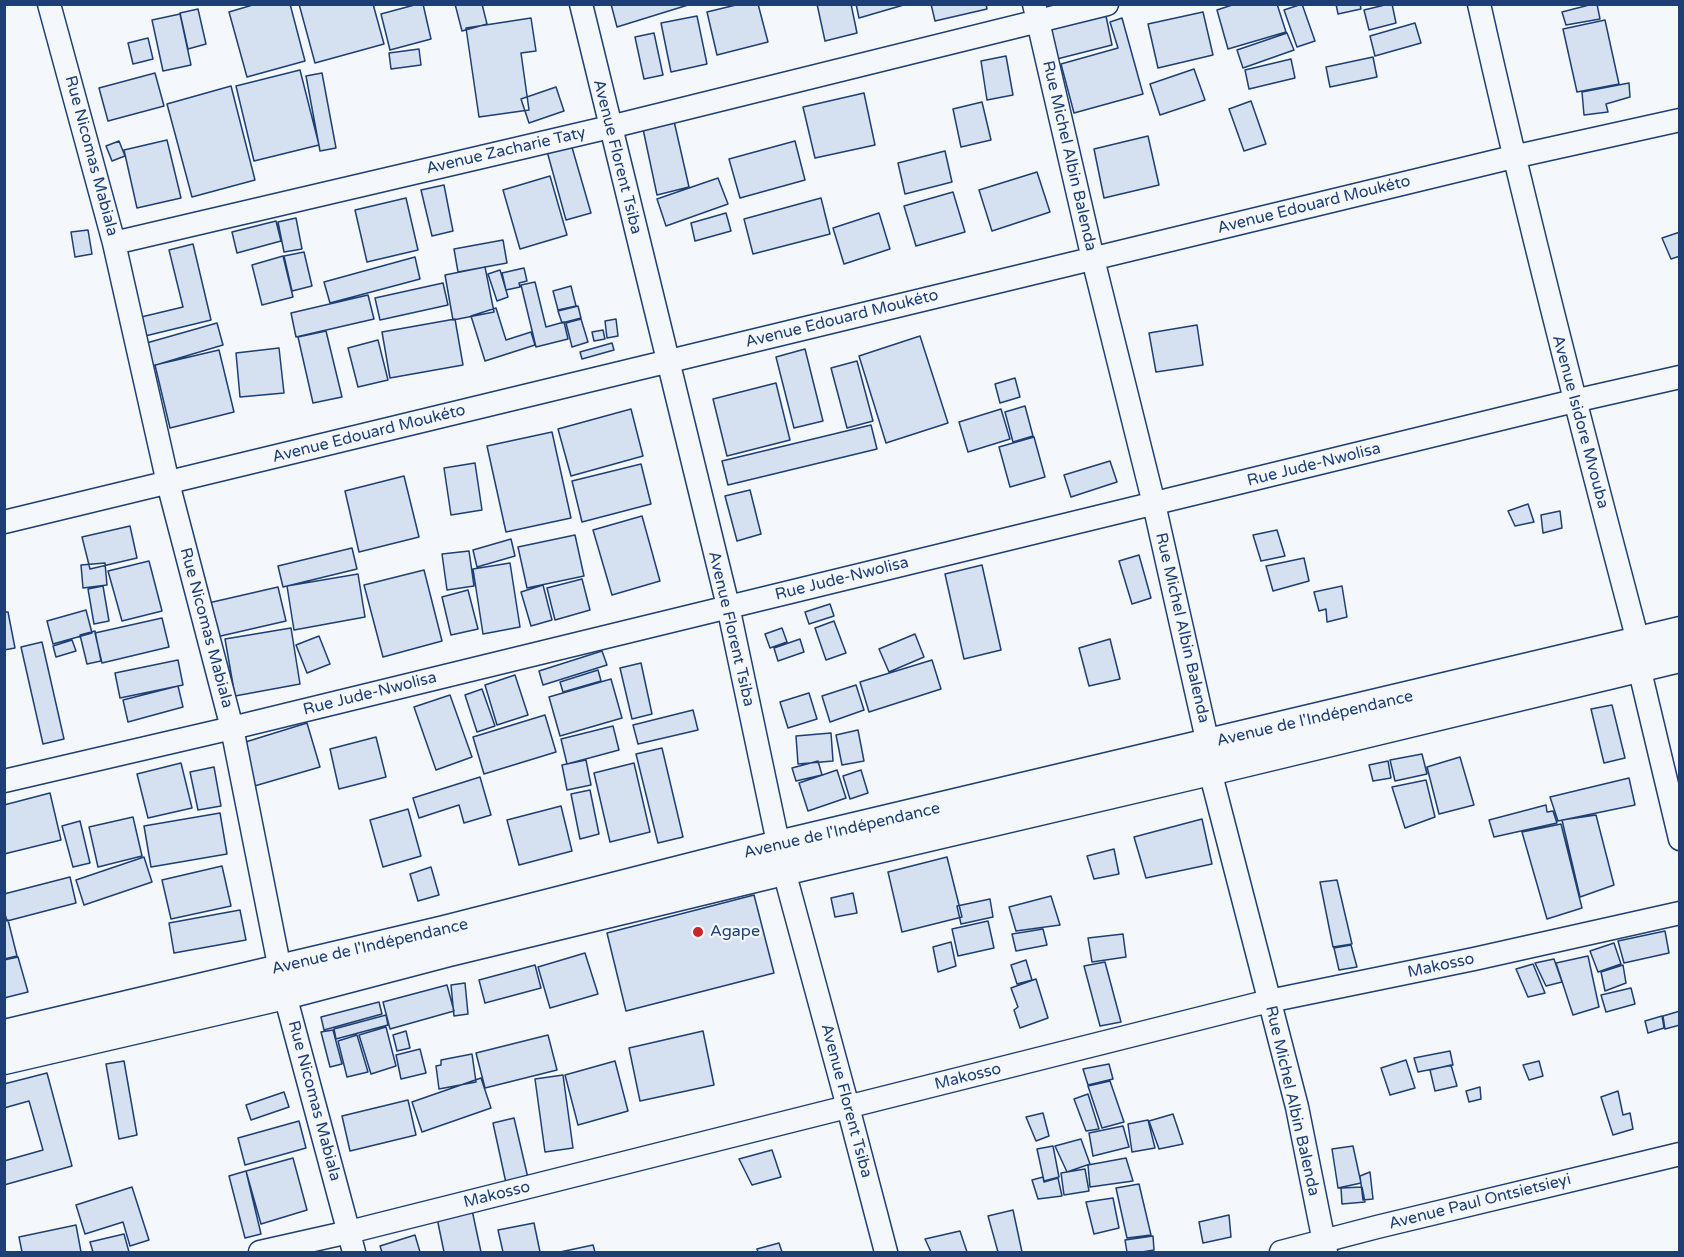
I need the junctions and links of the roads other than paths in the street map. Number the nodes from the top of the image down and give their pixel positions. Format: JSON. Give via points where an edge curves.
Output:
{"nodes":[{"id":1,"x":581,"y":4,"type":"edge"},
{"id":2,"x":1107,"y":4,"type":"edge"},
{"id":3,"x":1479,"y":4,"type":"edge"},
{"id":4,"x":54,"y":6,"type":"edge"},
{"id":5,"x":1036,"y":13,"type":"edge"},
{"id":6,"x":1680,"y":120,"type":"edge"},
{"id":7,"x":610,"y":127,"type":"junction"},
{"id":8,"x":1513,"y":157,"type":"junction"},
{"id":9,"x":114,"y":243,"type":"junction"},
{"id":10,"x":1093,"y":259,"type":"junction"},
{"id":11,"x":667,"y":362,"type":"junction"},
{"id":12,"x":1680,"y":377,"type":"edge"},
{"id":13,"x":1574,"y":401,"type":"junction"},
{"id":14,"x":168,"y":483,"type":"junction"},
{"id":15,"x":1154,"y":504,"type":"junction"},
{"id":16,"x":4,"y":522,"type":"edge"},
{"id":17,"x":728,"y":606,"type":"junction"},
{"id":18,"x":1680,"y":631,"type":"edge"},
{"id":19,"x":1639,"y":654,"type":"junction"},
{"id":20,"x":1680,"y":658,"type":"edge"},
{"id":21,"x":232,"y":728,"type":"junction"},
{"id":22,"x":1209,"y":758,"type":"junction"},
{"id":23,"x":4,"y":781,"type":"edge"},
{"id":24,"x":1680,"y":839,"type":"edge"},
{"id":25,"x":781,"y":858,"type":"junction"},
{"id":26,"x":1680,"y":913,"type":"edge"},
{"id":27,"x":279,"y":968,"type":"junction"},
{"id":28,"x":285,"y":995,"type":"junction"},
{"id":29,"x":1269,"y":1001,"type":"junction"},
{"id":30,"x":4,"y":1034,"type":"edge"},
{"id":31,"x":4,"y":1060,"type":"edge"},
{"id":32,"x":848,"y":1107,"type":"junction"},
{"id":33,"x":1680,"y":1154,"type":"edge"},
{"id":34,"x":352,"y":1242,"type":"edge"},
{"id":35,"x":1325,"y":1246,"type":"edge"},
{"id":36,"x":260,"y":1252,"type":"edge"},
{"id":37,"x":886,"y":1252,"type":"edge"},
{"id":38,"x":1281,"y":1252,"type":"edge"}],
"edges":[{"from":1,"to":7,"type":"street","name":"Avenue Florent Tsiba"},
{"from":2,"to":5,"type":"street","name":"Avenue Zacharie Taty"},
{"from":3,"to":8,"type":"street","name":"Avenue Isidore Mvouba"},
{"from":4,"to":9,"type":"street","name":"Rue Nicomas Mabiala"},
{"from":5,"to":7,"type":"street","name":"Avenue Zacharie Taty"},
{"from":5,"to":10,"type":"street","name":"Rue Michel Albin Balenda"},
{"from":6,"to":8,"type":"street","name":"Avenue Edouard Moukéto"},
{"from":7,"to":9,"type":"street","name":"Avenue Zacharie Taty"},
{"from":7,"to":11,"type":"street","name":"Avenue Florent Tsiba"},
{"from":8,"to":10,"type":"street","name":"Avenue Edouard Moukéto"},
{"from":8,"to":13,"type":"street","name":"Avenue Isidore Mvouba"},
{"from":9,"to":14,"type":"street","name":"Rue Nicomas Mabiala"},
{"from":10,"to":11,"type":"street","name":"Avenue Edouard Moukéto"},
{"from":10,"to":15,"type":"street","name":"Rue Michel Albin Balenda"},
{"from":11,"to":14,"type":"street","name":"Avenue Edouard Moukéto"},
{"from":11,"to":17,"type":"street","name":"Avenue Florent Tsiba"},
{"from":12,"to":13,"type":"street","name":"Rue Jude-Nwolisa"},
{"from":13,"to":15,"type":"street","name":"Rue Jude-Nwolisa"},
{"from":13,"to":19,"type":"street","name":"Avenue Isidore Mvouba"},
{"from":14,"to":16,"type":"street","name":"Avenue Edouard Moukéto"},
{"from":14,"to":21,"type":"street","name":"Rue Nicomas Mabiala"},
{"from":15,"to":17,"type":"street","name":"Rue Jude-Nwolisa"},
{"from":15,"to":22,"type":"street","name":"Rue Michel Albin Balenda"},
{"from":17,"to":21,"type":"street","name":"Rue Jude-Nwolisa"},
{"from":17,"to":25,"type":"street","name":"Avenue Florent Tsiba"},
{"from":18,"to":19,"type":"street","name":"Avenue de l'Indépendance"},
{"from":19,"to":20,"type":"street","name":"Avenue de l'Indépendance"},
{"from":19,"to":22,"type":"street","name":"Avenue de l'Indépendance"},
{"from":19,"to":24,"type":"street","name":"Avenue Isidore Mvouba"},
{"from":21,"to":23,"type":"street","name":"Rue Jude-Nwolisa"},
{"from":21,"to":27,"type":"street","name":"Rue Nicomas Mabiala"},
{"from":22,"to":25,"type":"street","name":"Avenue de l'Indépendance"},
{"from":22,"to":29,"type":"street","name":"Rue Michel Albin Balenda"},
{"from":25,"to":27,"type":"street","name":"Avenue de l'Indépendance"},
{"from":25,"to":28,"type":"street","name":"Avenue de l'Indépendance"},
{"from":25,"to":32,"type":"street","name":"Avenue Florent Tsiba"},
{"from":26,"to":29,"type":"street","name":"Makosso"},
{"from":27,"to":28,"type":"street","name":"Rue Nicomas Mabiala"},
{"from":27,"to":30,"type":"street","name":"Avenue de l'Indépendance"},
{"from":28,"to":31,"type":"street","name":"Avenue de l'Indépendance"},
{"from":28,"to":34,"type":"street","name":"Rue Nicomas Mabiala"},
{"from":29,"to":32,"type":"street","name":"Makosso"},
{"from":29,"to":35,"type":"street","name":"Rue Michel Albin Balenda","via":[[1297,1107]]},
{"from":32,"to":34,"type":"street","name":"Makosso"},
{"from":32,"to":37,"type":"street","name":"Avenue Florent Tsiba"},
{"from":33,"to":35,"type":"street","name":"Avenue Paul Ontsietsieyi"},
{"from":34,"to":36,"type":"street","name":"Makosso"},
{"from":35,"to":38,"type":"street","name":"Avenue Paul Ontsietsieyi"}]}
